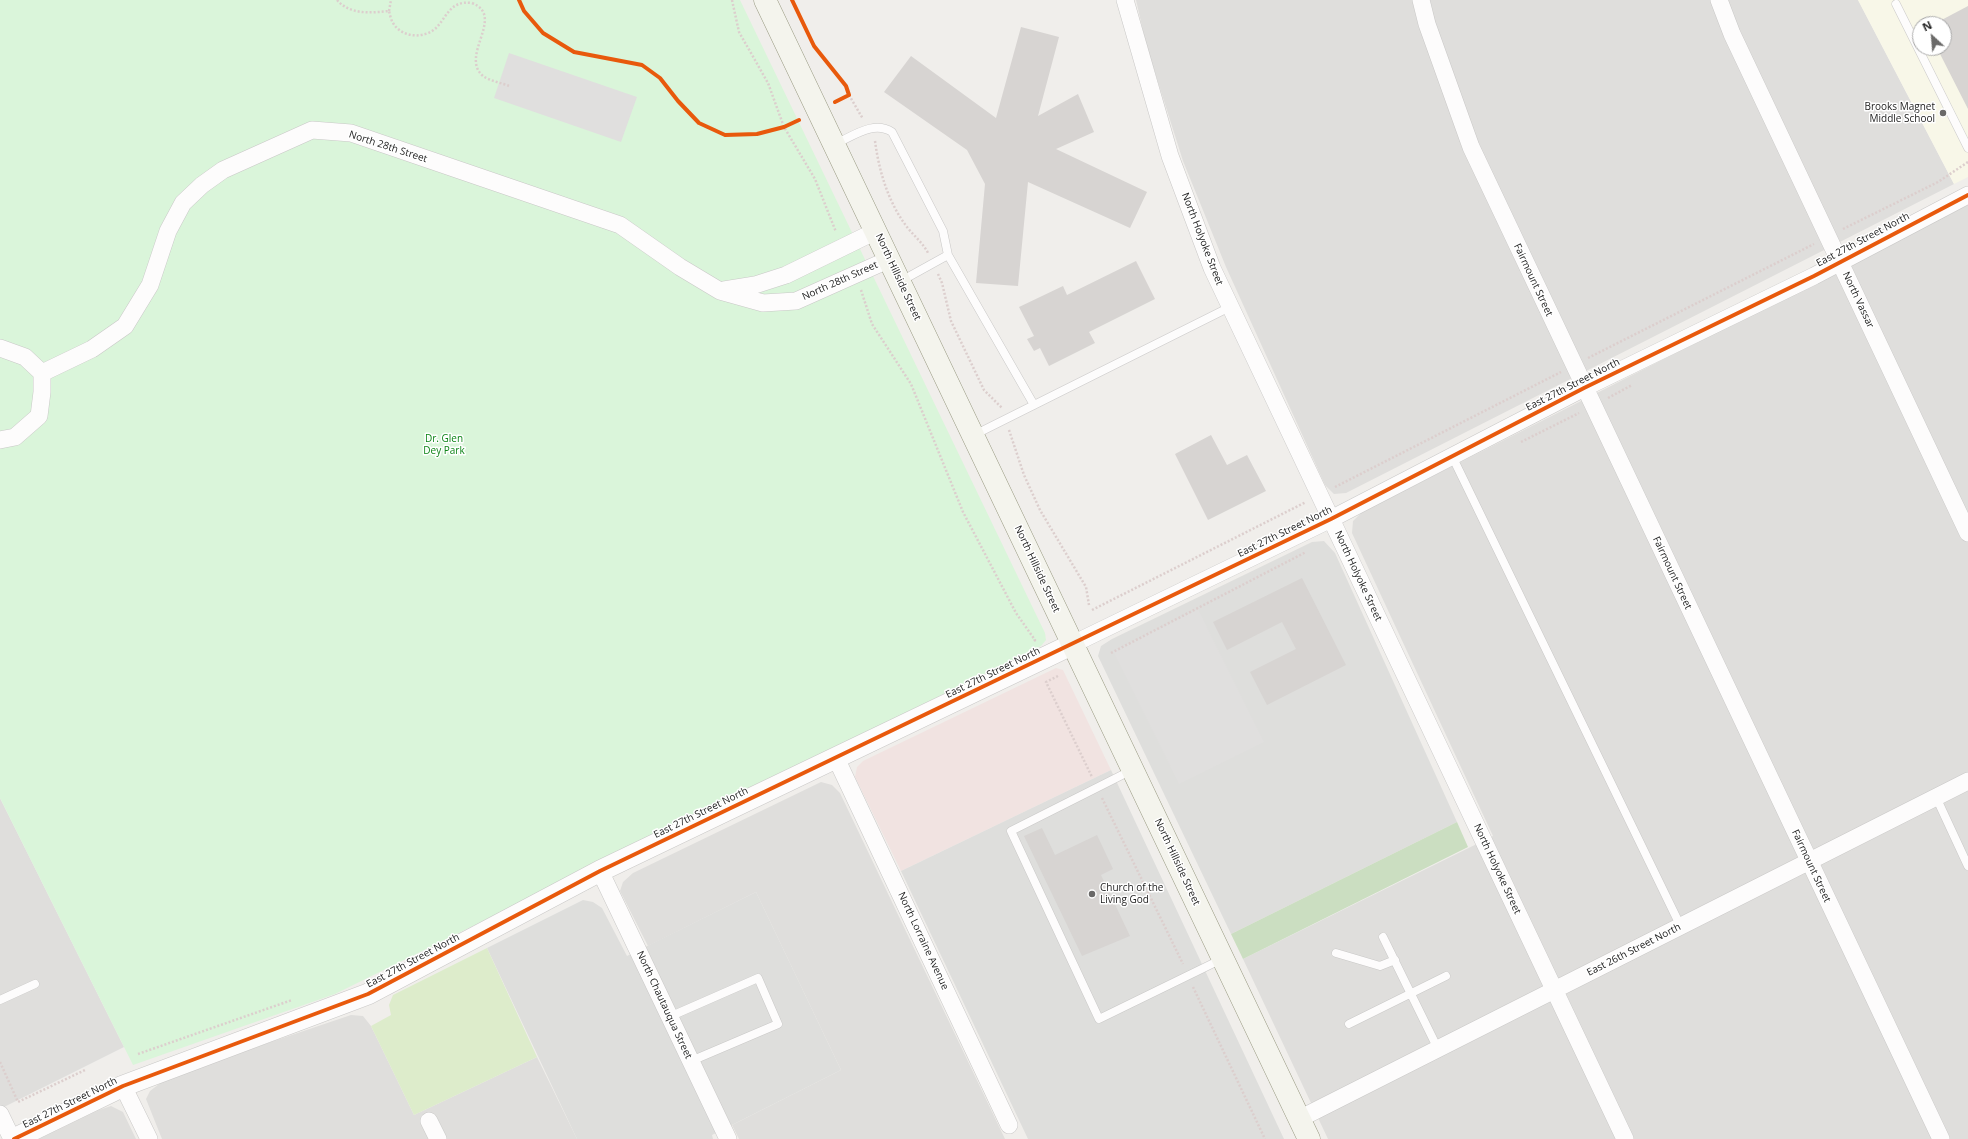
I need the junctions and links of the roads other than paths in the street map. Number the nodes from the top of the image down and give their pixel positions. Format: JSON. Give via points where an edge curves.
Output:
{"nodes":[{"id":1,"x":766,"y":0,"type":"edge"},
{"id":2,"x":1125,"y":0,"type":"edge"},
{"id":3,"x":1421,"y":0,"type":"edge"},
{"id":4,"x":1719,"y":0,"type":"edge"},
{"id":5,"x":1896,"y":4,"type":"dead end"},
{"id":6,"x":835,"y":144,"type":"junction"},
{"id":7,"x":1968,"y":148,"type":"edge"},
{"id":8,"x":1968,"y":195,"type":"edge"},
{"id":9,"x":876,"y":231,"type":"junction"},
{"id":10,"x":948,"y":255,"type":"junction"},
{"id":11,"x":890,"y":259,"type":"junction"},
{"id":12,"x":1840,"y":262,"type":"junction"},
{"id":13,"x":900,"y":281,"type":"junction"},
{"id":14,"x":720,"y":291,"type":"junction"},
{"id":15,"x":1230,"y":307,"type":"junction"},
{"id":16,"x":0,"y":348,"type":"edge"},
{"id":17,"x":42,"y":373,"type":"junction"},
{"id":18,"x":1584,"y":388,"type":"junction"},
{"id":19,"x":1034,"y":405,"type":"junction"},
{"id":20,"x":974,"y":435,"type":"junction"},
{"id":21,"x":0,"y":440,"type":"edge"},
{"id":22,"x":1452,"y":456,"type":"junction"},
{"id":23,"x":1331,"y":518,"type":"junction"},
{"id":24,"x":1968,"y":533,"type":"edge"},
{"id":25,"x":1073,"y":644,"type":"junction"},
{"id":26,"x":836,"y":758,"type":"junction"},
{"id":27,"x":1133,"y":770,"type":"junction"},
{"id":28,"x":1968,"y":781,"type":"edge"},
{"id":29,"x":1936,"y":797,"type":"junction"},
{"id":30,"x":1808,"y":861,"type":"junction"},
{"id":31,"x":1968,"y":866,"type":"edge"},
{"id":32,"x":600,"y":871,"type":"junction"},
{"id":33,"x":1680,"y":927,"type":"junction"},
{"id":34,"x":1383,"y":936,"type":"dead end"},
{"id":35,"x":1336,"y":953,"type":"dead end"},
{"id":36,"x":1223,"y":959,"type":"junction"},
{"id":37,"x":1395,"y":960,"type":"junction"},
{"id":38,"x":1446,"y":976,"type":"dead end"},
{"id":39,"x":35,"y":984,"type":"dead end"},
{"id":40,"x":1554,"y":990,"type":"junction"},
{"id":41,"x":1411,"y":994,"type":"junction"},
{"id":42,"x":0,"y":1000,"type":"edge"},
{"id":43,"x":670,"y":1017,"type":"junction"},
{"id":44,"x":1349,"y":1024,"type":"dead end"},
{"id":45,"x":1438,"y":1049,"type":"junction"},
{"id":46,"x":691,"y":1061,"type":"junction"},
{"id":47,"x":124,"y":1086,"type":"junction"},
{"id":48,"x":0,"y":1114,"type":"edge"},
{"id":49,"x":1299,"y":1119,"type":"junction"},
{"id":50,"x":429,"y":1121,"type":"dead end"},
{"id":51,"x":1009,"y":1125,"type":"dead end"},
{"id":52,"x":13,"y":1139,"type":"edge"},
{"id":53,"x":149,"y":1139,"type":"edge"},
{"id":54,"x":438,"y":1139,"type":"edge"},
{"id":55,"x":728,"y":1139,"type":"edge"},
{"id":56,"x":1309,"y":1139,"type":"edge"},
{"id":57,"x":1625,"y":1139,"type":"edge"},
{"id":58,"x":1941,"y":1139,"type":"edge"}],
"edges":[{"from":1,"to":6,"type":"main road","name":"North Hillside Street"},
{"from":2,"to":15,"type":"street","name":"North Holyoke Street","via":[[1170,156],[1212,268]]},
{"from":3,"to":18,"type":"street","name":"Fairmount Street","via":[[1427,24],[1471,147]]},
{"from":4,"to":12,"type":"street","name":"North Vassar","via":[[1732,34]]},
{"from":5,"to":7,"type":"lane"},
{"from":6,"to":9,"type":"main road","name":"North Hillside Street"},
{"from":6,"to":10,"type":"lane","via":[[874,127],[884,127],[892,132],[943,231]]},
{"from":8,"to":12,"type":"street","name":"East 27th Street North"},
{"from":9,"to":11,"type":"main road","name":"North Hillside Street"},
{"from":9,"to":14,"type":"street","via":[[786,275],[755,285]]},
{"from":10,"to":13,"type":"lane"},
{"from":10,"to":19,"type":"lane"},
{"from":11,"to":13,"type":"main road","name":"North Hillside Street"},
{"from":11,"to":14,"type":"street","name":"North 28th Street","via":[[796,301],[763,303]]},
{"from":12,"to":18,"type":"street","name":"East 27th Street North"},
{"from":12,"to":24,"type":"street","name":"North Vassar"},
{"from":13,"to":20,"type":"main road","name":"North Hillside Street"},
{"from":14,"to":17,"type":"street","name":"North 28th Street","via":[[680,267],[620,225],[351,133],[312,130],[223,170],[202,185],[183,203],[168,231],[150,285],[125,326],[92,349]]},
{"from":15,"to":19,"type":"lane"},
{"from":15,"to":23,"type":"street","name":"North Holyoke Street"},
{"from":16,"to":17,"type":"street","via":[[25,357]]},
{"from":17,"to":21,"type":"street","via":[[39,416],[15,437]]},
{"from":18,"to":22,"type":"street","name":"East 27th Street North"},
{"from":18,"to":30,"type":"street","name":"Fairmount Street"},
{"from":19,"to":20,"type":"lane"},
{"from":20,"to":25,"type":"main road","name":"North Hillside Street"},
{"from":22,"to":23,"type":"street","name":"East 27th Street North"},
{"from":22,"to":33,"type":"lane"},
{"from":23,"to":25,"type":"street","name":"East 27th Street North"},
{"from":23,"to":40,"type":"street","name":"North Holyoke Street"},
{"from":25,"to":26,"type":"street","name":"East 27th Street North"},
{"from":25,"to":27,"type":"main road","name":"North Hillside Street"},
{"from":26,"to":32,"type":"street","name":"East 27th Street North"},
{"from":26,"to":51,"type":"street","name":"North Lorraine Avenue"},
{"from":27,"to":36,"type":"main road","name":"North Hillside Street"},
{"from":27,"to":36,"type":"lane","via":[[1011,831],[1099,1019]]},
{"from":28,"to":29,"type":"street","name":"East 26th Street North"},
{"from":29,"to":30,"type":"street","name":"East 26th Street North"},
{"from":29,"to":31,"type":"lane"},
{"from":30,"to":33,"type":"street","name":"East 26th Street North"},
{"from":30,"to":58,"type":"street","name":"Fairmount Street"},
{"from":32,"to":43,"type":"street","name":"North Chautauqua Street"},
{"from":32,"to":47,"type":"street","name":"East 27th Street North","via":[[368,994]]},
{"from":33,"to":40,"type":"street","name":"East 26th Street North"},
{"from":34,"to":37,"type":"lane"},
{"from":35,"to":37,"type":"lane","via":[[1380,966]]},
{"from":36,"to":49,"type":"main road","name":"North Hillside Street"},
{"from":37,"to":41,"type":"lane"},
{"from":38,"to":41,"type":"lane"},
{"from":39,"to":42,"type":"lane"},
{"from":40,"to":45,"type":"street","name":"East 26th Street North"},
{"from":40,"to":57,"type":"street","name":"North Holyoke Street"},
{"from":41,"to":44,"type":"lane"},
{"from":41,"to":45,"type":"lane"},
{"from":43,"to":46,"type":"street","name":"North Chautauqua Street"},
{"from":43,"to":46,"type":"lane","via":[[758,978],[778,1024]]},
{"from":45,"to":49,"type":"street","name":"East 26th Street North"},
{"from":46,"to":55,"type":"street","name":"North Chautauqua Street"},
{"from":47,"to":52,"type":"street","name":"East 27th Street North"},
{"from":47,"to":53,"type":"street"},
{"from":48,"to":52,"type":"street"},
{"from":49,"to":56,"type":"main road","name":"North Hillside Street"},
{"from":50,"to":54,"type":"street"}]}
